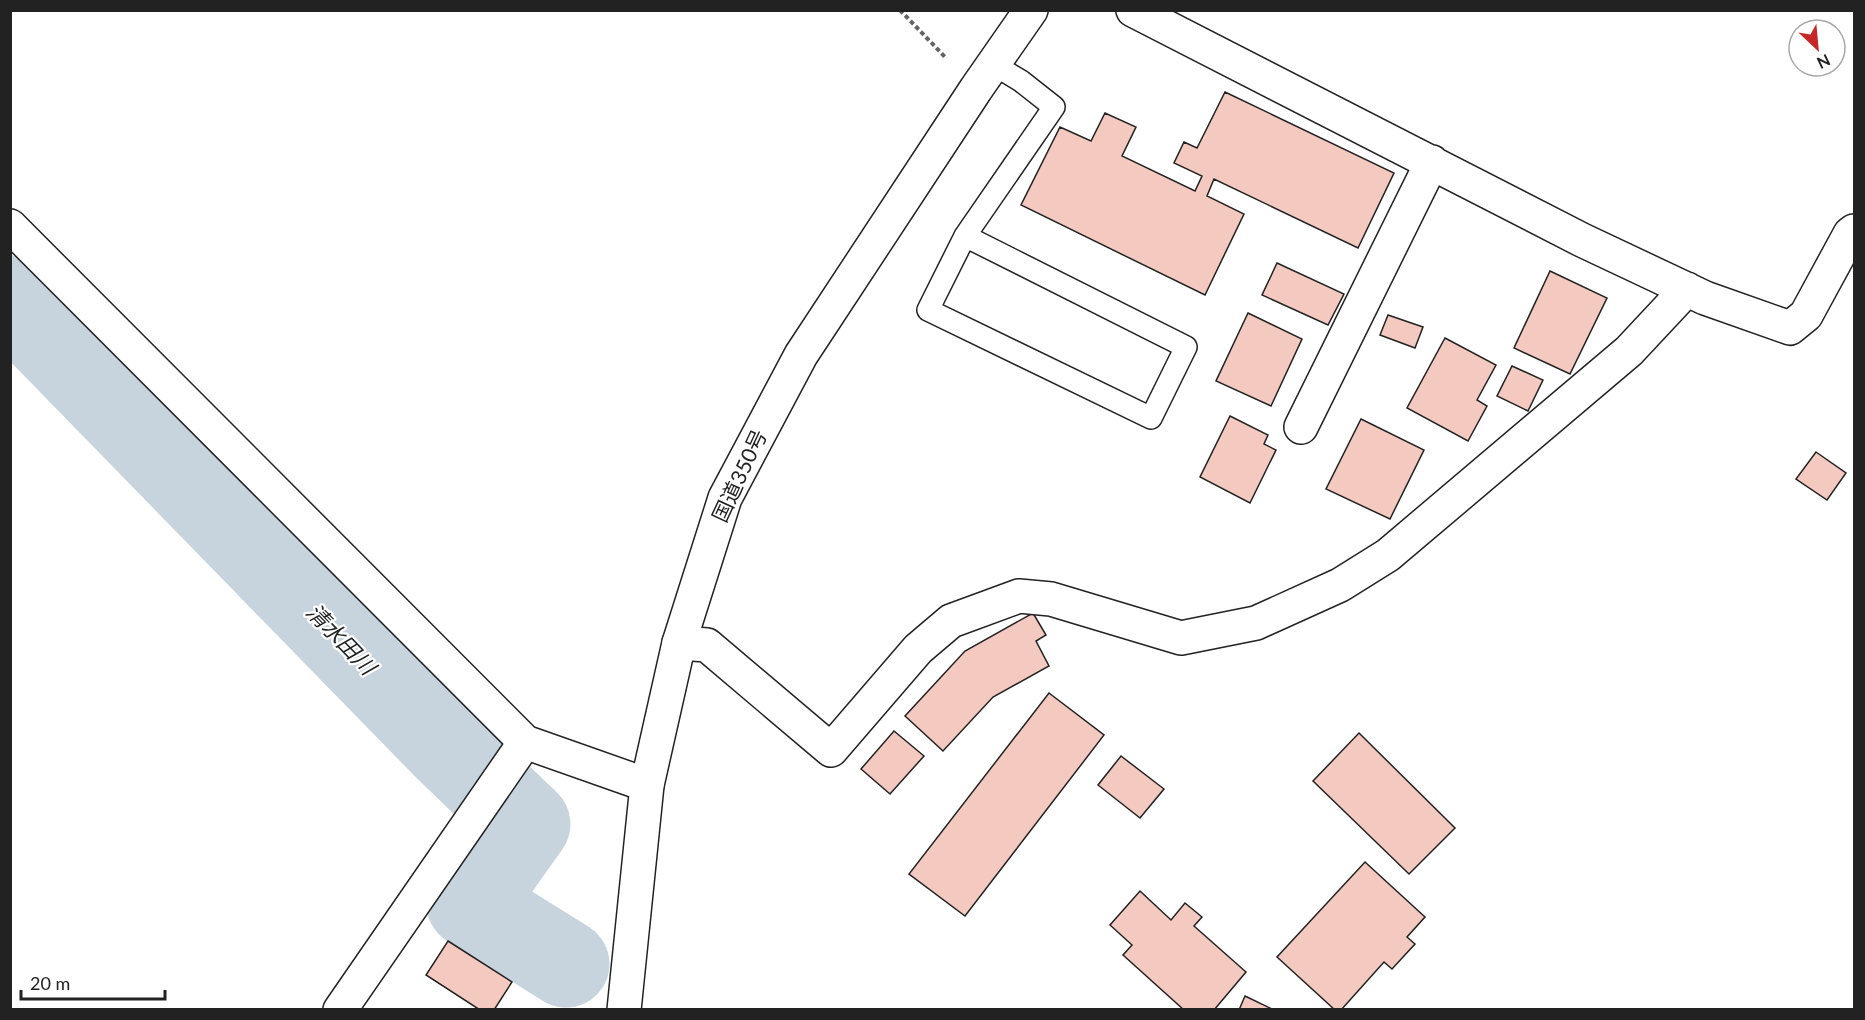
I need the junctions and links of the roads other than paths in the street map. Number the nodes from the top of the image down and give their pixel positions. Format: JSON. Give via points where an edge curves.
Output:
{"nodes":[{"id":1,"x":1031,"y":10,"type":"edge"},
{"id":2,"x":1134,"y":10,"type":"edge"},
{"id":3,"x":985,"y":77,"type":"junction"},
{"id":4,"x":1432,"y":162,"type":"junction"},
{"id":5,"x":10,"y":226,"type":"edge"},
{"id":6,"x":1854,"y":231,"type":"edge"},
{"id":7,"x":964,"y":236,"type":"junction"},
{"id":8,"x":1687,"y":289,"type":"junction"},
{"id":9,"x":1301,"y":427,"type":"dead end"},
{"id":10,"x":679,"y":643,"type":"junction"},
{"id":11,"x":525,"y":742,"type":"junction"},
{"id":12,"x":647,"y":785,"type":"junction"},
{"id":13,"x":340,"y":1010,"type":"edge"},
{"id":14,"x":624,"y":1010,"type":"edge"}],
"edges":[{"from":1,"to":3,"type":"main road","name":"国道350号"},
{"from":2,"to":4,"type":"main road"},
{"from":3,"to":7,"type":"lane","via":[[1021,81],[1054,107]]},
{"from":3,"to":10,"type":"main road","name":"国道350号","via":[[796,366],[725,498]]},
{"from":4,"to":8,"type":"main road"},
{"from":4,"to":9,"type":"main road"},
{"from":5,"to":11,"type":"main road"},
{"from":6,"to":8,"type":"main road","via":[[1806,315],[1790,328]]},
{"from":7,"to":7,"type":"lane","via":[[928,310],[1151,418],[1186,347]]},
{"from":8,"to":10,"type":"main road","via":[[1629,351],[1388,555],[1340,585],[1256,623],[1181,638],[1051,599],[1019,596],[951,621],[918,650],[831,750],[707,645]]},
{"from":10,"to":12,"type":"main road","name":"国道350号"},
{"from":11,"to":12,"type":"main road"},
{"from":11,"to":13,"type":"main road"},
{"from":12,"to":14,"type":"main road","name":"国道350号"}]}
